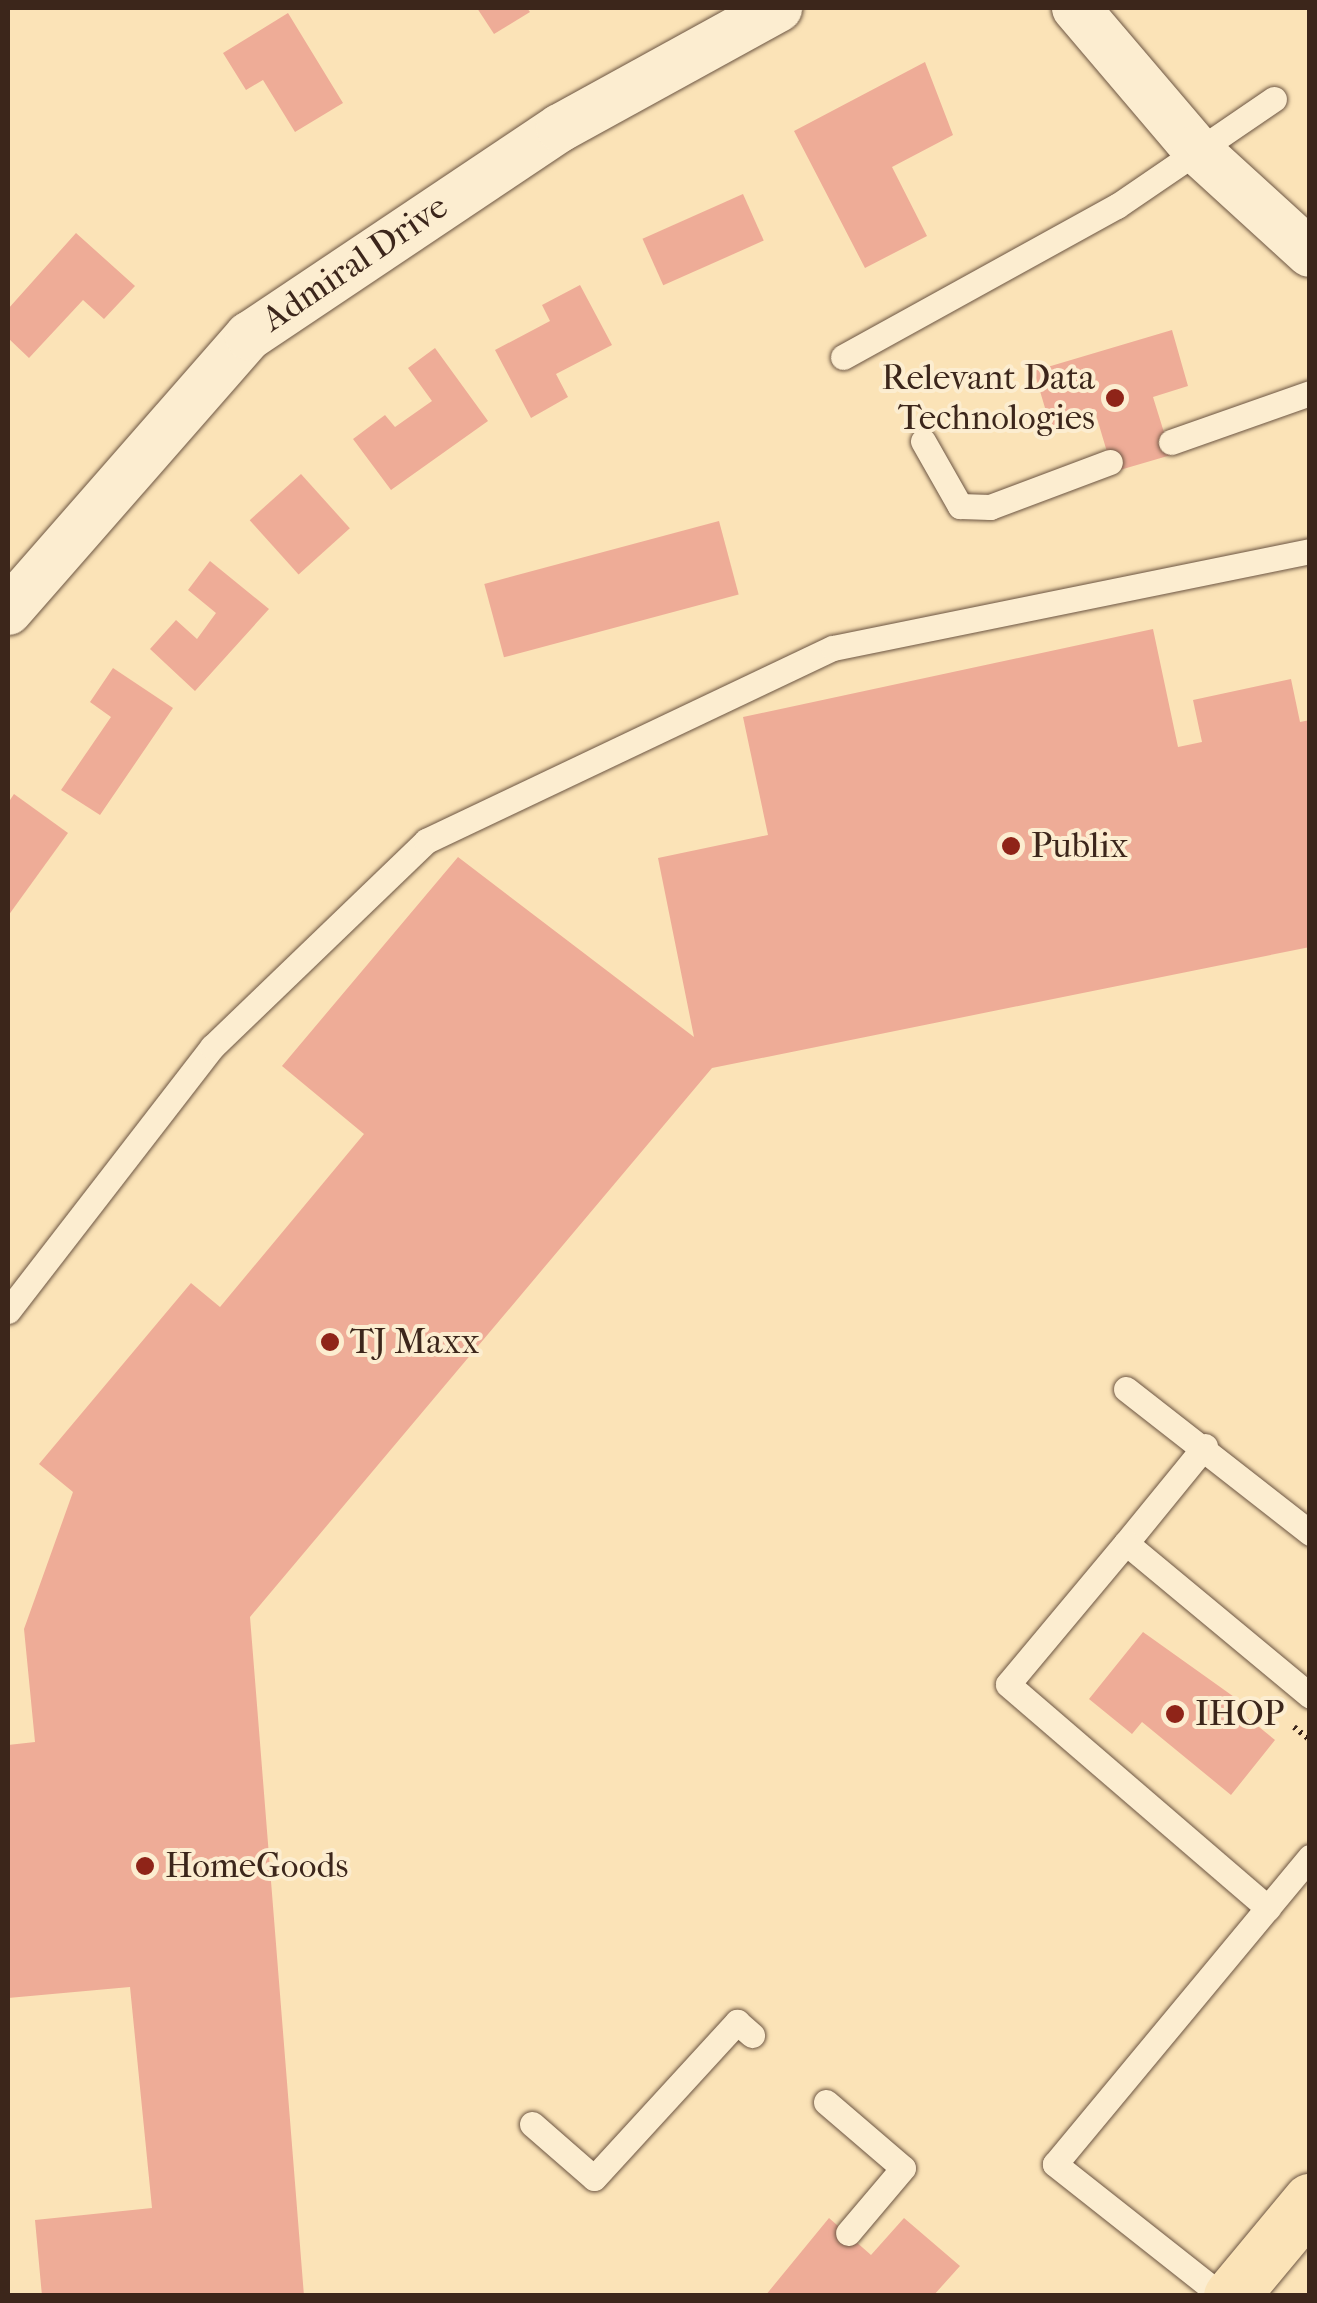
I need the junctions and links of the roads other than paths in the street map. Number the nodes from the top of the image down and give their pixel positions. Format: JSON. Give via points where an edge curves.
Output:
{"nodes":[{"id":1,"x":1076,"y":8,"type":"edge"},
{"id":2,"x":753,"y":14,"type":"edge"},
{"id":3,"x":1274,"y":98,"type":"dead end"},
{"id":4,"x":1196,"y":149,"type":"junction"},
{"id":5,"x":1310,"y":253,"type":"edge"},
{"id":6,"x":843,"y":356,"type":"dead end"},
{"id":7,"x":1310,"y":393,"type":"edge"},
{"id":8,"x":923,"y":441,"type":"dead end"},
{"id":9,"x":1171,"y":442,"type":"dead end"},
{"id":10,"x":1110,"y":462,"type":"dead end"},
{"id":11,"x":1310,"y":551,"type":"edge"},
{"id":12,"x":8,"y":611,"type":"edge"},
{"id":13,"x":8,"y":1311,"type":"edge"},
{"id":14,"x":1126,"y":1390,"type":"dead end"},
{"id":15,"x":1205,"y":1446,"type":"junction"},
{"id":16,"x":1310,"y":1533,"type":"edge"},
{"id":17,"x":1126,"y":1543,"type":"junction"},
{"id":18,"x":1310,"y":1696,"type":"edge"},
{"id":19,"x":1310,"y":1857,"type":"edge"},
{"id":20,"x":1268,"y":1908,"type":"junction"},
{"id":21,"x":752,"y":2034,"type":"dead end"},
{"id":22,"x":826,"y":2102,"type":"dead end"},
{"id":23,"x":532,"y":2124,"type":"dead end"},
{"id":24,"x":1310,"y":2201,"type":"edge"},
{"id":25,"x":848,"y":2233,"type":"dead end"},
{"id":26,"x":1222,"y":2296,"type":"edge"},
{"id":27,"x":1231,"y":2296,"type":"edge"}],
"edges":[{"from":1,"to":4,"type":"street"},
{"from":2,"to":12,"type":"street","name":"Admiral Drive","via":[[560,128],[248,336]]},
{"from":3,"to":4,"type":"lane"},
{"from":4,"to":5,"type":"street"},
{"from":4,"to":6,"type":"lane","via":[[1118,206]]},
{"from":7,"to":9,"type":"lane"},
{"from":8,"to":10,"type":"lane","via":[[960,506],[990,506]]},
{"from":11,"to":13,"type":"lane","via":[[833,648],[426,841],[212,1047]]},
{"from":14,"to":15,"type":"lane"},
{"from":15,"to":16,"type":"lane"},
{"from":15,"to":17,"type":"lane"},
{"from":17,"to":18,"type":"lane"},
{"from":17,"to":20,"type":"lane","via":[[1008,1684]]},
{"from":19,"to":20,"type":"lane"},
{"from":20,"to":26,"type":"lane","via":[[1056,2164]]},
{"from":21,"to":23,"type":"lane","via":[[738,2022],[594,2178]]},
{"from":22,"to":25,"type":"lane","via":[[904,2168]]},
{"from":24,"to":27,"type":"highway"}]}
